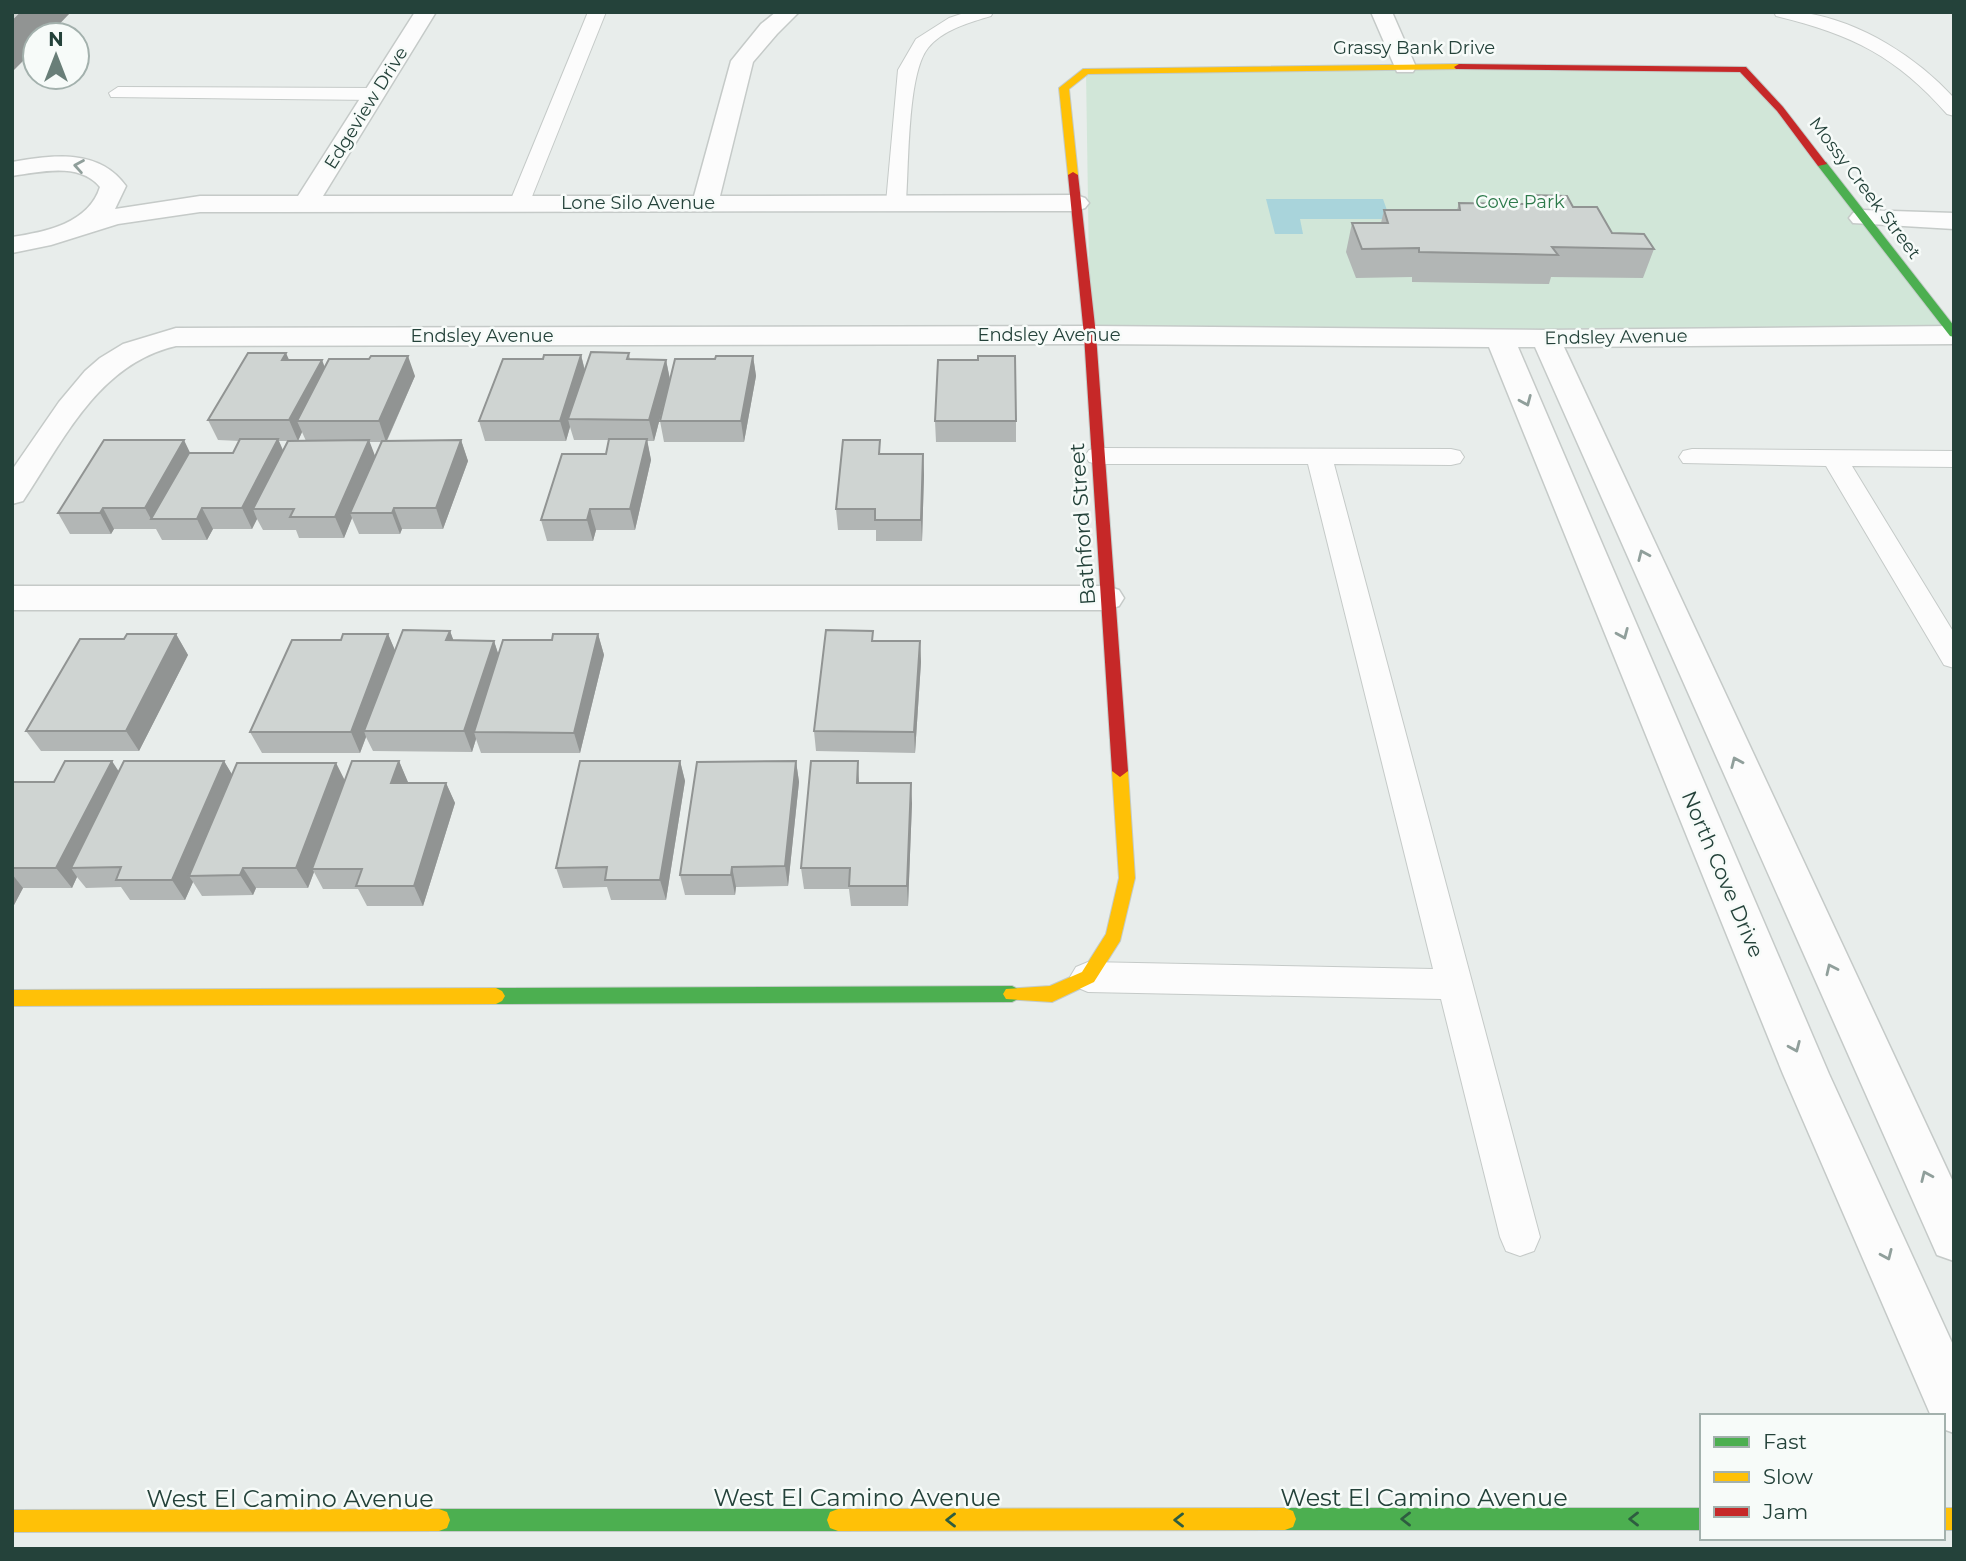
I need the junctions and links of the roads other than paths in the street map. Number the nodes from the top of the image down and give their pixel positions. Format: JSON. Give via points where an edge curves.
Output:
{"nodes":[{"id":1,"x":426,"y":12,"type":"edge"},
{"id":2,"x":597,"y":12,"type":"edge"},
{"id":3,"x":789,"y":12,"type":"edge"},
{"id":4,"x":985,"y":12,"type":"edge"},
{"id":5,"x":1381,"y":12,"type":"edge"},
{"id":6,"x":1782,"y":12,"type":"edge"},
{"id":7,"x":1405,"y":67,"type":"junction"},
{"id":8,"x":1743,"y":69,"type":"joint"},
{"id":9,"x":1086,"y":71,"type":"joint"},
{"id":10,"x":118,"y":93,"type":"dead end"},
{"id":11,"x":375,"y":94,"type":"junction"},
{"id":12,"x":1954,"y":110,"type":"edge"},
{"id":13,"x":12,"y":169,"type":"edge"},
{"id":14,"x":113,"y":186,"type":"junction"},
{"id":15,"x":705,"y":203,"type":"junction"},
{"id":16,"x":895,"y":203,"type":"junction"},
{"id":17,"x":1076,"y":203,"type":"junction"},
{"id":18,"x":200,"y":204,"type":"junction"},
{"id":19,"x":306,"y":204,"type":"junction"},
{"id":20,"x":519,"y":204,"type":"junction"},
{"id":21,"x":1862,"y":218,"type":"junction"},
{"id":22,"x":1954,"y":221,"type":"edge"},
{"id":23,"x":80,"y":225,"type":"junction"},
{"id":24,"x":12,"y":245,"type":"edge"},
{"id":25,"x":1954,"y":334,"type":"edge"},
{"id":26,"x":1090,"y":335,"type":"junction"},
{"id":27,"x":1500,"y":338,"type":"junction"},
{"id":28,"x":1546,"y":339,"type":"junction"},
{"id":29,"x":1098,"y":456,"type":"junction"},
{"id":30,"x":1319,"y":457,"type":"junction"},
{"id":31,"x":1451,"y":457,"type":"dead end"},
{"id":32,"x":1692,"y":457,"type":"dead end"},
{"id":33,"x":1834,"y":458,"type":"junction"},
{"id":34,"x":1954,"y":459,"type":"edge"},
{"id":35,"x":12,"y":494,"type":"edge"},
{"id":36,"x":12,"y":598,"type":"edge"},
{"id":37,"x":1107,"y":598,"type":"junction"},
{"id":38,"x":1954,"y":658,"type":"edge"},
{"id":39,"x":1088,"y":977,"type":"junction"},
{"id":40,"x":1455,"y":984,"type":"junction"},
{"id":41,"x":12,"y":998,"type":"edge"},
{"id":42,"x":1520,"y":1237,"type":"dead end"},
{"id":43,"x":1954,"y":1238,"type":"edge"},
{"id":44,"x":1954,"y":1407,"type":"edge"},
{"id":45,"x":1700,"y":1519,"type":"edge"},
{"id":46,"x":12,"y":1521,"type":"edge"}],
"edges":[{"from":1,"to":11,"type":"street","name":"Edgeview Drive"},
{"from":2,"to":20,"type":"lane"},
{"from":3,"to":15,"type":"street","via":[[742,61]]},
{"from":4,"to":16,"type":"lane","via":[[955,22],[922,43],[907,70]]},
{"from":5,"to":7,"type":"street"},
{"from":6,"to":12,"type":"lane","via":[[1871,42],[1917,72]]},
{"from":7,"to":8,"type":"street","name":"Grassy Bank Drive"},
{"from":7,"to":9,"type":"street","name":"Grassy Bank Drive"},
{"from":8,"to":21,"type":"street","name":"Mossy Creek Street","via":[[1780,109]]},
{"from":9,"to":17,"type":"street","name":"Bathford Street","via":[[1063,88]]},
{"from":10,"to":11,"type":"lane"},
{"from":11,"to":19,"type":"street","name":"Edgeview Drive"},
{"from":14,"to":13,"type":"street","one_way":true,"via":[[106,175],[79,166]]},
{"from":14,"to":18,"type":"street","name":"Lone Silo Avenue"},
{"from":14,"to":23,"type":"street","via":[[111,198],[100,212]]},
{"from":15,"to":16,"type":"street","name":"Lone Silo Avenue"},
{"from":15,"to":20,"type":"street","name":"Lone Silo Avenue"},
{"from":16,"to":17,"type":"street","name":"Lone Silo Avenue"},
{"from":17,"to":26,"type":"street","name":"Bathford Street"},
{"from":18,"to":19,"type":"street","name":"Lone Silo Avenue"},
{"from":18,"to":23,"type":"street","name":"Lone Silo Avenue"},
{"from":19,"to":20,"type":"street","name":"Lone Silo Avenue"},
{"from":21,"to":22,"type":"street"},
{"from":21,"to":25,"type":"street","name":"Mossy Creek Street"},
{"from":23,"to":24,"type":"street"},
{"from":25,"to":28,"type":"street","name":"Endsley Avenue"},
{"from":26,"to":27,"type":"street","name":"Endsley Avenue"},
{"from":26,"to":29,"type":"street","name":"Bathford Street"},
{"from":26,"to":35,"type":"street","name":"Endsley Avenue","via":[[176,337],[146,344],[111,363],[78,398]]},
{"from":27,"to":28,"type":"street","name":"Endsley Avenue"},
{"from":27,"to":44,"type":"street","name":"North Cove Drive","one_way":true,"via":[[1806,1074]]},
{"from":43,"to":28,"type":"street","one_way":true},
{"from":29,"to":30,"type":"lane"},
{"from":29,"to":37,"type":"street","name":"Bathford Street"},
{"from":30,"to":31,"type":"lane"},
{"from":30,"to":40,"type":"lane"},
{"from":32,"to":33,"type":"lane"},
{"from":33,"to":34,"type":"lane"},
{"from":33,"to":38,"type":"lane"},
{"from":36,"to":37,"type":"street"},
{"from":37,"to":39,"type":"street","name":"Bathford Street","via":[[1127,878],[1114,936]]},
{"from":39,"to":40,"type":"lane"},
{"from":39,"to":41,"type":"street","via":[[1052,994]]},
{"from":40,"to":42,"type":"lane"},
{"from":45,"to":46,"type":"street","name":"West El Camino Avenue","one_way":true}]}
